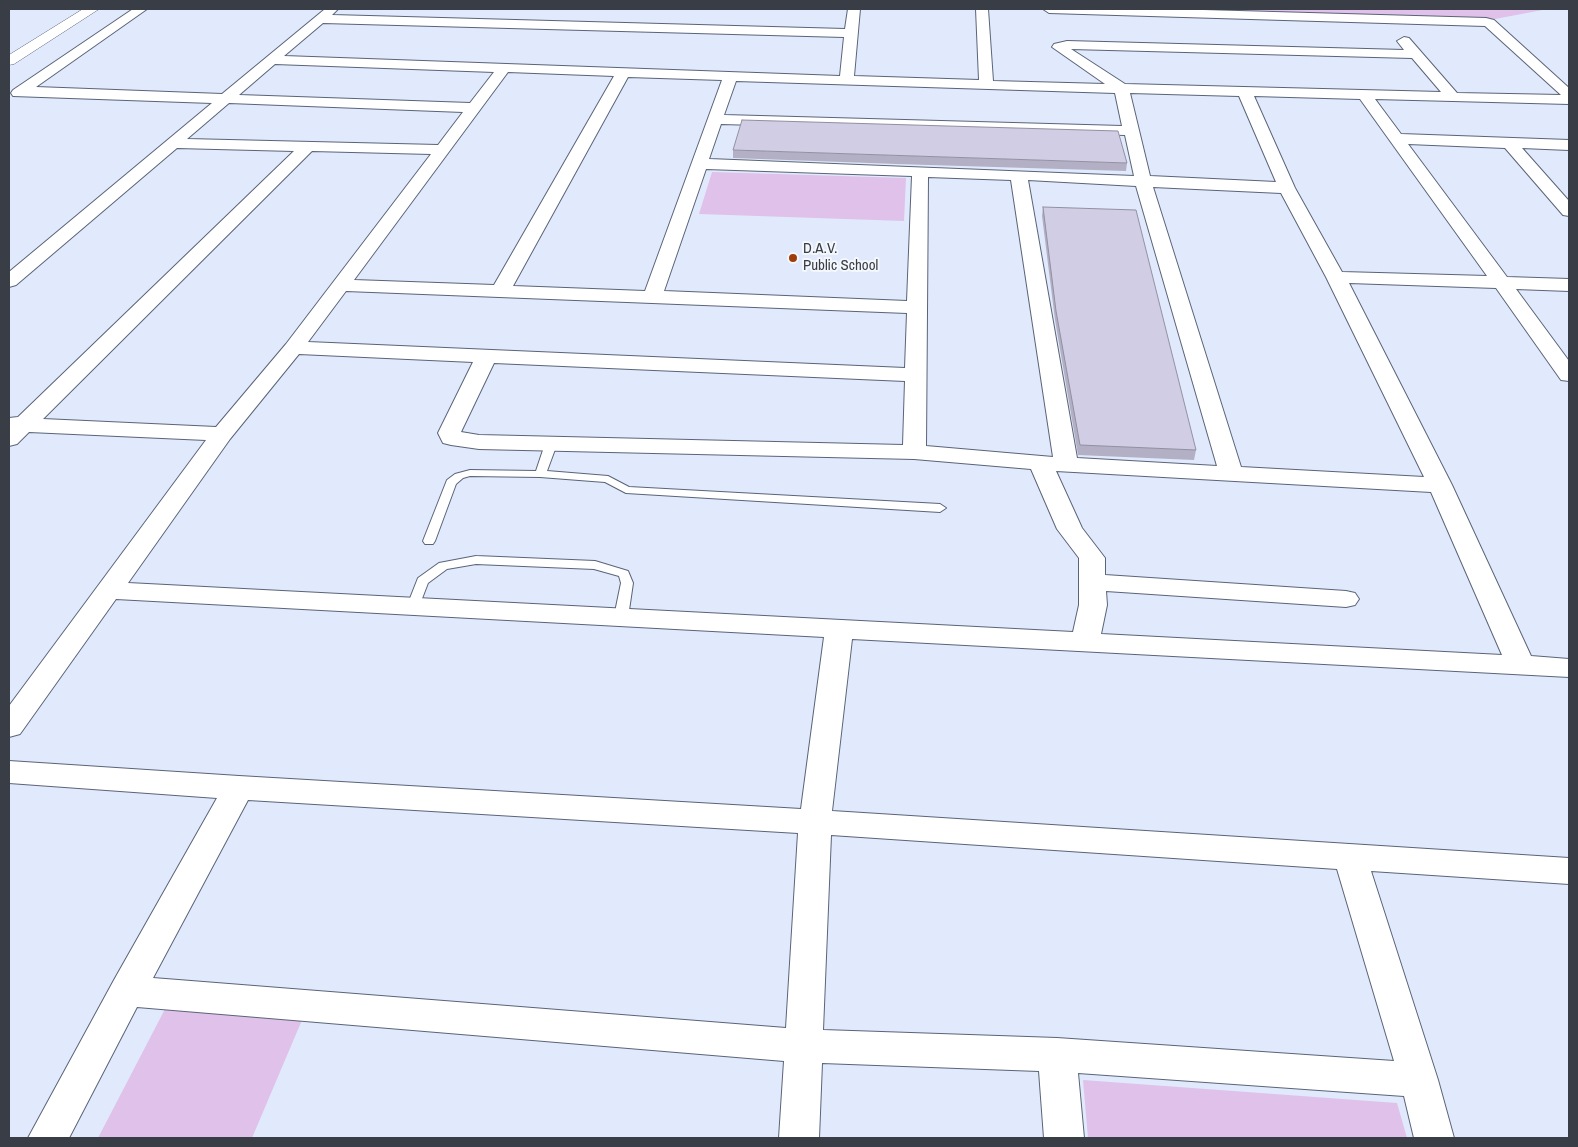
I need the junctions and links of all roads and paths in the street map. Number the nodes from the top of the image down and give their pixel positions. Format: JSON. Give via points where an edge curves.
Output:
{"nodes":[{"id":1,"x":70,"y":9,"type":"edge"},
{"id":2,"x":92,"y":9,"type":"edge"},
{"id":3,"x":140,"y":9,"type":"edge"},
{"id":4,"x":854,"y":9,"type":"edge"},
{"id":5,"x":982,"y":9,"type":"edge"},
{"id":6,"x":1049,"y":9,"type":"edge"},
{"id":7,"x":1092,"y":10,"type":"edge"},
{"id":8,"x":326,"y":14,"type":"edge"},
{"id":9,"x":1386,"y":18,"type":"junction"},
{"id":10,"x":851,"y":33,"type":"junction"},
{"id":11,"x":1097,"y":36,"type":"junction"},
{"id":12,"x":9,"y":47,"type":"edge"},
{"id":13,"x":1414,"y":54,"type":"junction"},
{"id":14,"x":272,"y":60,"type":"junction"},
{"id":15,"x":9,"y":61,"type":"edge"},
{"id":16,"x":505,"y":68,"type":"junction"},
{"id":17,"x":624,"y":71,"type":"junction"},
{"id":18,"x":731,"y":75,"type":"junction"},
{"id":19,"x":846,"y":80,"type":"junction"},
{"id":20,"x":986,"y":85,"type":"junction"},
{"id":21,"x":1121,"y":88,"type":"junction"},
{"id":22,"x":1245,"y":92,"type":"junction"},
{"id":23,"x":15,"y":95,"type":"edge"},
{"id":24,"x":1569,"y":95,"type":"edge"},
{"id":25,"x":1365,"y":96,"type":"junction"},
{"id":26,"x":1454,"y":97,"type":"junction"},
{"id":27,"x":226,"y":99,"type":"junction"},
{"id":28,"x":1569,"y":100,"type":"edge"},
{"id":29,"x":474,"y":108,"type":"junction"},
{"id":30,"x":715,"y":119,"type":"junction"},
{"id":31,"x":1131,"y":131,"type":"junction"},
{"id":32,"x":1396,"y":139,"type":"junction"},
{"id":33,"x":172,"y":144,"type":"junction"},
{"id":34,"x":1510,"y":144,"type":"junction"},
{"id":35,"x":1569,"y":146,"type":"edge"},
{"id":36,"x":307,"y":147,"type":"junction"},
{"id":37,"x":442,"y":150,"type":"junction"},
{"id":38,"x":699,"y":164,"type":"junction"},
{"id":39,"x":920,"y":172,"type":"junction"},
{"id":40,"x":1019,"y":175,"type":"junction"},
{"id":41,"x":1143,"y":180,"type":"junction"},
{"id":42,"x":1549,"y":186,"type":"junction"},
{"id":43,"x":1569,"y":187,"type":"edge"},
{"id":44,"x":1287,"y":188,"type":"junction"},
{"id":45,"x":1569,"y":211,"type":"edge"},
{"id":46,"x":1336,"y":277,"type":"junction"},
{"id":47,"x":9,"y":281,"type":"edge"},
{"id":48,"x":1500,"y":283,"type":"junction"},
{"id":49,"x":340,"y":285,"type":"junction"},
{"id":50,"x":1569,"y":285,"type":"edge"},
{"id":51,"x":500,"y":292,"type":"junction"},
{"id":52,"x":652,"y":297,"type":"junction"},
{"id":53,"x":917,"y":307,"type":"junction"},
{"id":54,"x":1542,"y":339,"type":"junction"},
{"id":55,"x":1569,"y":340,"type":"edge"},
{"id":56,"x":293,"y":348,"type":"junction"},
{"id":57,"x":487,"y":356,"type":"junction"},
{"id":58,"x":916,"y":375,"type":"junction"},
{"id":59,"x":1569,"y":375,"type":"edge"},
{"id":60,"x":13,"y":430,"type":"edge"},
{"id":61,"x":222,"y":434,"type":"junction"},
{"id":62,"x":551,"y":444,"type":"junction"},
{"id":63,"x":914,"y":452,"type":"junction"},
{"id":64,"x":1040,"y":463,"type":"junction"},
{"id":65,"x":1066,"y":465,"type":"junction"},
{"id":66,"x":1231,"y":473,"type":"junction"},
{"id":67,"x":540,"y":474,"type":"junction"},
{"id":68,"x":1440,"y":485,"type":"junction"},
{"id":69,"x":940,"y":508,"type":"dead end"},
{"id":70,"x":429,"y":541,"type":"dead end"},
{"id":71,"x":1092,"y":582,"type":"junction"},
{"id":72,"x":109,"y":590,"type":"junction"},
{"id":73,"x":1346,"y":599,"type":"dead end"},
{"id":74,"x":412,"y":606,"type":"junction"},
{"id":75,"x":621,"y":617,"type":"junction"},
{"id":76,"x":839,"y":629,"type":"junction"},
{"id":77,"x":1085,"y":642,"type":"junction"},
{"id":78,"x":1521,"y":665,"type":"junction"},
{"id":79,"x":1569,"y":668,"type":"edge"},
{"id":80,"x":9,"y":727,"type":"edge"},
{"id":81,"x":9,"y":772,"type":"edge"},
{"id":82,"x":239,"y":788,"type":"junction"},
{"id":83,"x":815,"y":822,"type":"junction"},
{"id":84,"x":1350,"y":857,"type":"junction"},
{"id":85,"x":1569,"y":871,"type":"edge"},
{"id":86,"x":127,"y":991,"type":"junction"},
{"id":87,"x":803,"y":1046,"type":"junction"},
{"id":88,"x":1057,"y":1055,"type":"junction"},
{"id":89,"x":1419,"y":1080,"type":"junction"},
{"id":90,"x":48,"y":1138,"type":"edge"},
{"id":91,"x":799,"y":1138,"type":"edge"},
{"id":92,"x":1064,"y":1138,"type":"edge"},
{"id":93,"x":1434,"y":1138,"type":"edge"}],
"edges":[{"from":1,"to":12,"type":"street"},
{"from":2,"to":15,"type":"street"},
{"from":3,"to":23,"type":"street"},
{"from":4,"to":10,"type":"street"},
{"from":5,"to":20,"type":"street"},
{"from":6,"to":7,"type":"street"},
{"from":7,"to":9,"type":"street"},
{"from":7,"to":11,"type":"street"},
{"from":8,"to":10,"type":"street"},
{"from":8,"to":14,"type":"street"},
{"from":9,"to":13,"type":"street"},
{"from":9,"to":24,"type":"street","via":[[1490,23]]},
{"from":10,"to":19,"type":"street"},
{"from":11,"to":13,"type":"street"},
{"from":11,"to":21,"type":"street","via":[[1059,48]]},
{"from":13,"to":26,"type":"street"},
{"from":14,"to":16,"type":"street"},
{"from":14,"to":27,"type":"street"},
{"from":16,"to":17,"type":"street"},
{"from":16,"to":29,"type":"street"},
{"from":17,"to":18,"type":"street"},
{"from":17,"to":51,"type":"street"},
{"from":18,"to":19,"type":"street"},
{"from":18,"to":30,"type":"street"},
{"from":19,"to":20,"type":"street"},
{"from":20,"to":21,"type":"street"},
{"from":21,"to":22,"type":"street"},
{"from":21,"to":31,"type":"street"},
{"from":22,"to":25,"type":"street"},
{"from":22,"to":44,"type":"street"},
{"from":23,"to":27,"type":"street"},
{"from":25,"to":26,"type":"street"},
{"from":25,"to":32,"type":"street"},
{"from":26,"to":28,"type":"street"},
{"from":27,"to":29,"type":"street"},
{"from":27,"to":33,"type":"street"},
{"from":29,"to":37,"type":"street"},
{"from":30,"to":31,"type":"street"},
{"from":30,"to":38,"type":"street"},
{"from":31,"to":41,"type":"street"},
{"from":32,"to":34,"type":"street"},
{"from":32,"to":48,"type":"street"},
{"from":33,"to":36,"type":"street"},
{"from":33,"to":47,"type":"street"},
{"from":34,"to":35,"type":"street"},
{"from":34,"to":42,"type":"street"},
{"from":36,"to":37,"type":"street"},
{"from":36,"to":60,"type":"street"},
{"from":37,"to":49,"type":"street"},
{"from":38,"to":39,"type":"street"},
{"from":38,"to":52,"type":"street"},
{"from":39,"to":40,"type":"street"},
{"from":39,"to":53,"type":"street"},
{"from":40,"to":41,"type":"street"},
{"from":40,"to":65,"type":"street"},
{"from":41,"to":44,"type":"street"},
{"from":41,"to":66,"type":"street"},
{"from":42,"to":43,"type":"street"},
{"from":42,"to":45,"type":"street"},
{"from":44,"to":46,"type":"street"},
{"from":46,"to":48,"type":"street"},
{"from":46,"to":68,"type":"street"},
{"from":48,"to":50,"type":"street"},
{"from":48,"to":54,"type":"street"},
{"from":49,"to":51,"type":"street"},
{"from":49,"to":56,"type":"street"},
{"from":51,"to":52,"type":"street"},
{"from":52,"to":53,"type":"street"},
{"from":53,"to":58,"type":"street"},
{"from":54,"to":55,"type":"street"},
{"from":54,"to":59,"type":"street"},
{"from":56,"to":57,"type":"street"},
{"from":56,"to":61,"type":"street"},
{"from":57,"to":58,"type":"street"},
{"from":57,"to":62,"type":"street","via":[[450,436],[479,442]]},
{"from":58,"to":63,"type":"street"},
{"from":60,"to":61,"type":"street"},
{"from":61,"to":72,"type":"street"},
{"from":62,"to":63,"type":"street"},
{"from":62,"to":67,"type":"lane"},
{"from":63,"to":64,"type":"street"},
{"from":64,"to":65,"type":"street"},
{"from":64,"to":71,"type":"street","via":[[1070,529],[1092,558]]},
{"from":65,"to":66,"type":"street"},
{"from":66,"to":68,"type":"street"},
{"from":67,"to":69,"type":"lane","via":[[608,479],[626,490]]},
{"from":67,"to":70,"type":"lane","via":[[470,473],[459,476],[451,482]]},
{"from":68,"to":78,"type":"street"},
{"from":71,"to":73,"type":"street"},
{"from":71,"to":77,"type":"street","via":[[1093,605]]},
{"from":72,"to":74,"type":"street"},
{"from":72,"to":80,"type":"street"},
{"from":74,"to":75,"type":"street"},
{"from":74,"to":75,"type":"lane","via":[[422,580],[443,566],[476,560],[595,565],[624,574],[627,583]]},
{"from":75,"to":76,"type":"street"},
{"from":76,"to":77,"type":"street"},
{"from":76,"to":83,"type":"street"},
{"from":77,"to":78,"type":"street"},
{"from":78,"to":79,"type":"street"},
{"from":81,"to":82,"type":"street"},
{"from":82,"to":83,"type":"street"},
{"from":82,"to":86,"type":"street"},
{"from":83,"to":84,"type":"street"},
{"from":83,"to":87,"type":"street"},
{"from":84,"to":85,"type":"street"},
{"from":84,"to":89,"type":"street"},
{"from":86,"to":87,"type":"street"},
{"from":86,"to":90,"type":"street"},
{"from":87,"to":88,"type":"street"},
{"from":87,"to":91,"type":"street"},
{"from":88,"to":89,"type":"street"},
{"from":88,"to":92,"type":"street"},
{"from":89,"to":93,"type":"street"}]}
